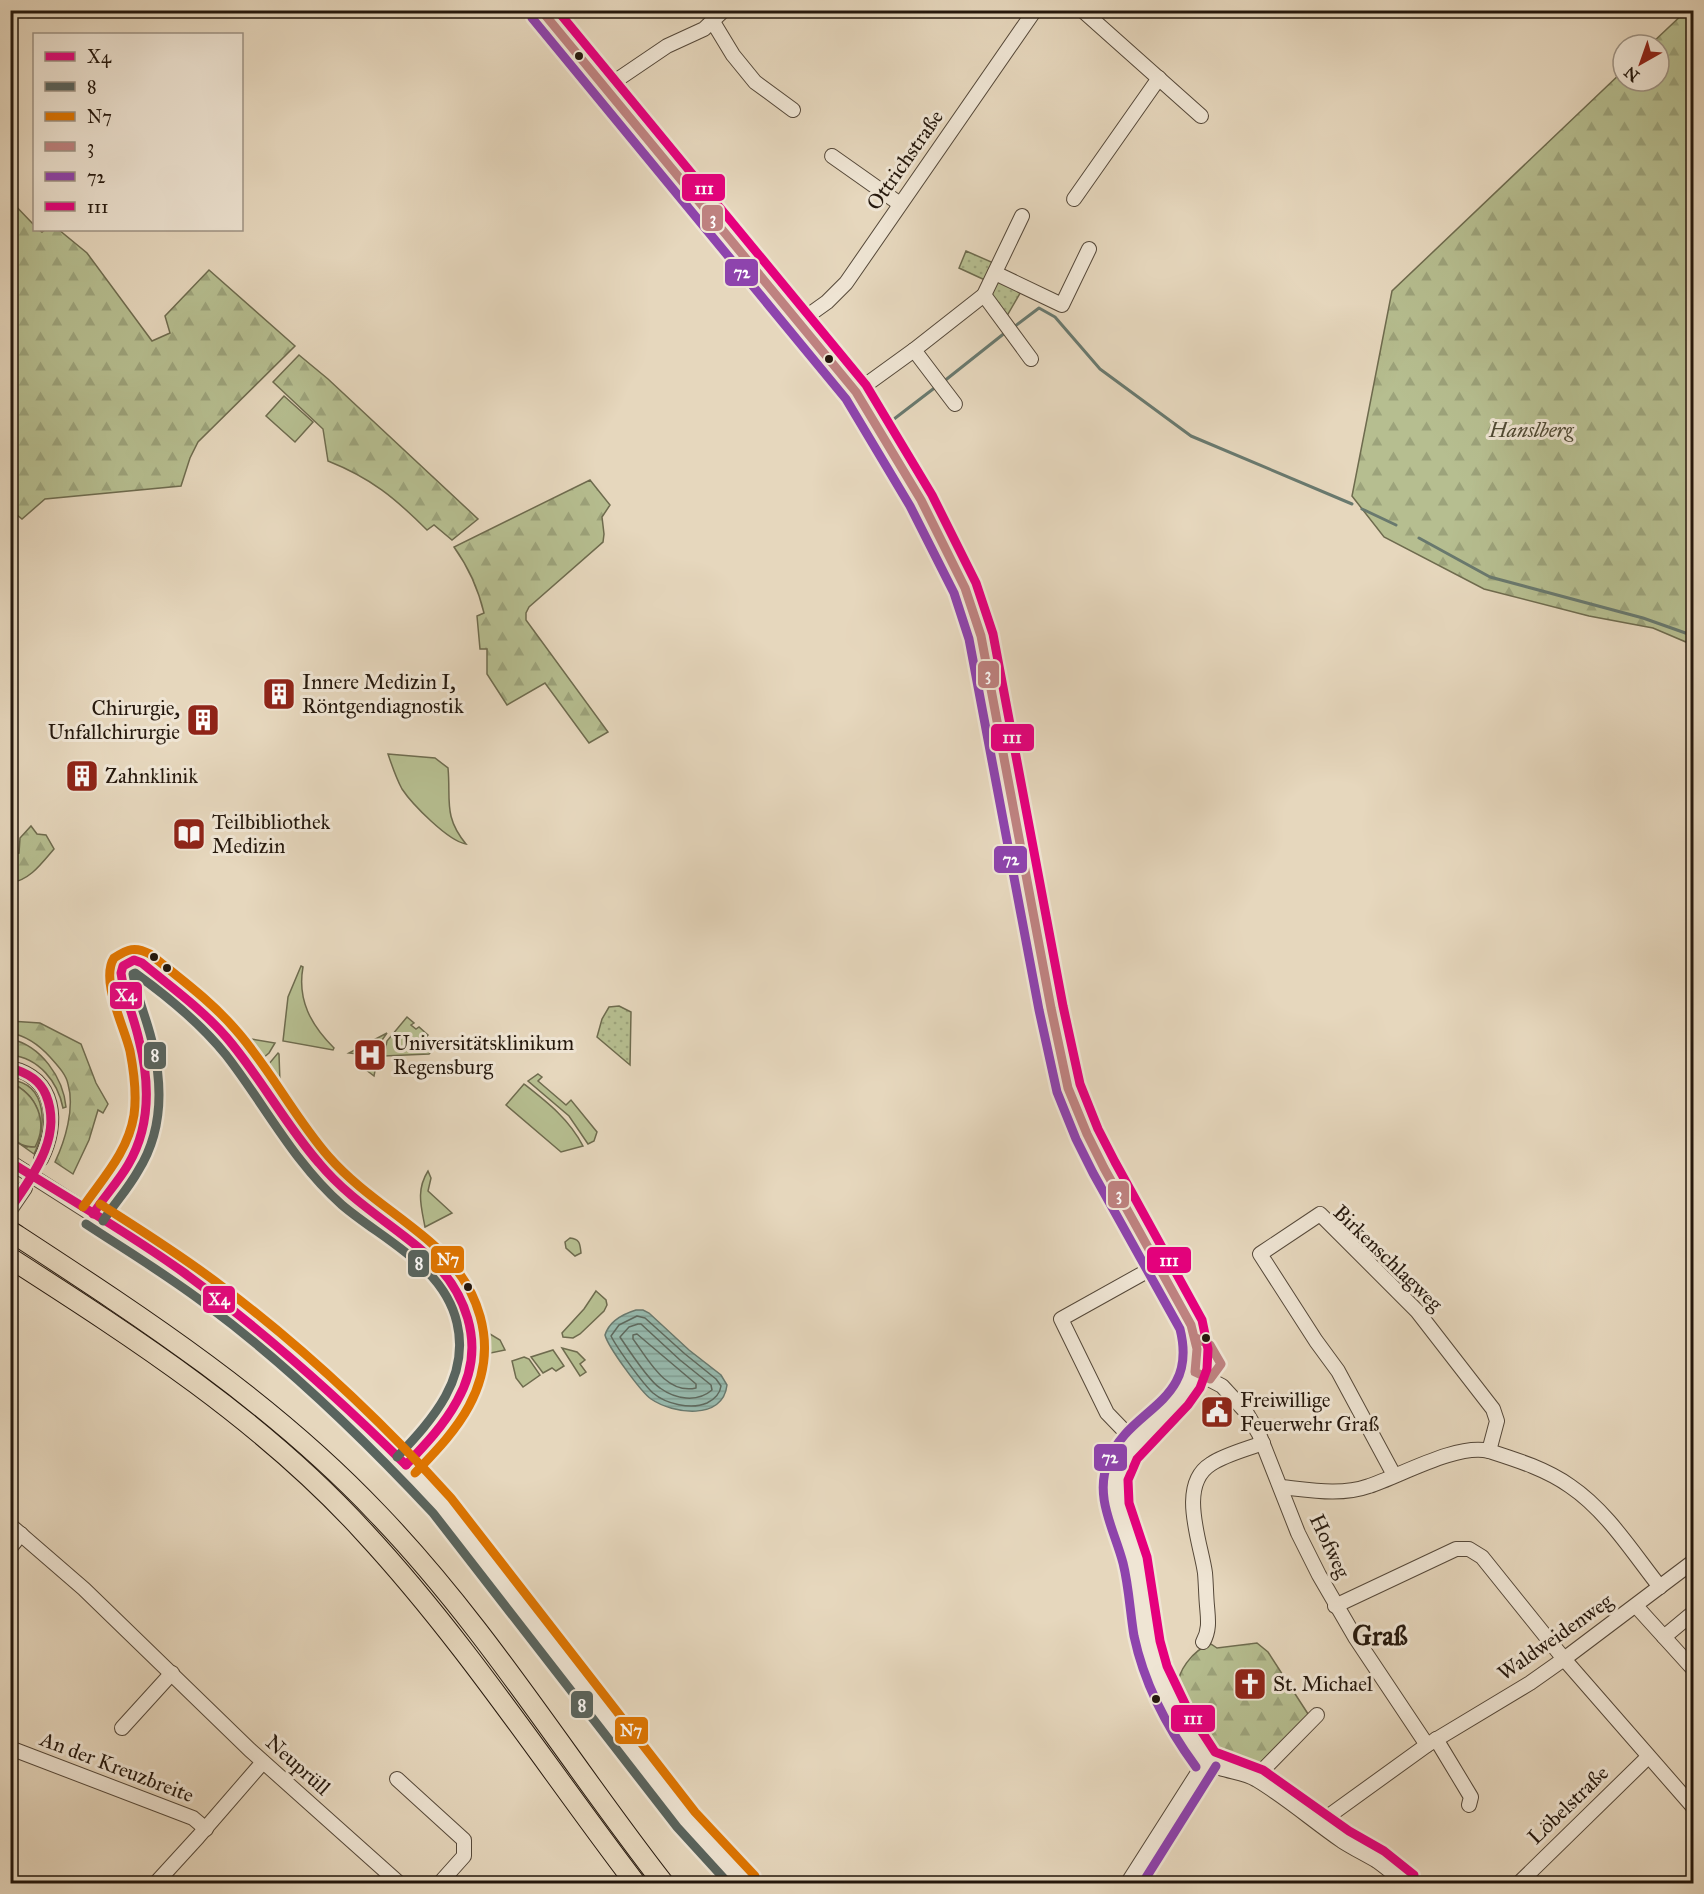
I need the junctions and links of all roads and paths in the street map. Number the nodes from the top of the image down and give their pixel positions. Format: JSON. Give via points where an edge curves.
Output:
{"nodes":[{"id":1,"x":541,"y":10,"type":"edge"},
{"id":2,"x":724,"y":10,"type":"edge"},
{"id":3,"x":1035,"y":10,"type":"edge"},
{"id":4,"x":1082,"y":10,"type":"edge"},
{"id":5,"x":713,"y":22,"type":"junction"},
{"id":6,"x":1159,"y":78,"type":"junction"},
{"id":7,"x":605,"y":88,"type":"junction"},
{"id":8,"x":793,"y":110,"type":"dead end"},
{"id":9,"x":1201,"y":116,"type":"dead end"},
{"id":10,"x":832,"y":156,"type":"dead end"},
{"id":11,"x":1074,"y":199,"type":"dead end"},
{"id":12,"x":900,"y":204,"type":"junction"},
{"id":13,"x":1022,"y":216,"type":"dead end"},
{"id":14,"x":1089,"y":249,"type":"dead end"},
{"id":15,"x":995,"y":273,"type":"junction"},
{"id":16,"x":984,"y":295,"type":"junction"},
{"id":17,"x":799,"y":322,"type":"junction"},
{"id":18,"x":914,"y":350,"type":"junction"},
{"id":19,"x":1031,"y":359,"type":"dead end"},
{"id":20,"x":859,"y":389,"type":"junction"},
{"id":21,"x":955,"y":404,"type":"dead end"},
{"id":22,"x":10,"y":1068,"type":"edge"},
{"id":23,"x":41,"y":1160,"type":"dead end"},
{"id":24,"x":10,"y":1162,"type":"edge"},
{"id":25,"x":25,"y":1188,"type":"dead end"},
{"id":26,"x":10,"y":1210,"type":"edge"},
{"id":27,"x":93,"y":1214,"type":"junction"},
{"id":28,"x":10,"y":1231,"type":"edge"},
{"id":29,"x":10,"y":1258,"type":"edge"},
{"id":30,"x":1158,"y":1265,"type":"junction"},
{"id":31,"x":1195,"y":1372,"type":"junction"},
{"id":32,"x":1135,"y":1442,"type":"junction"},
{"id":33,"x":1263,"y":1443,"type":"junction"},
{"id":34,"x":1489,"y":1451,"type":"junction"},
{"id":35,"x":406,"y":1465,"type":"junction"},
{"id":36,"x":1394,"y":1475,"type":"junction"},
{"id":37,"x":1281,"y":1487,"type":"junction"},
{"id":38,"x":16,"y":1530,"type":"edge"},
{"id":39,"x":10,"y":1548,"type":"edge"},
{"id":40,"x":1694,"y":1561,"type":"edge"},
{"id":41,"x":1660,"y":1587,"type":"junction"},
{"id":42,"x":1335,"y":1606,"type":"junction"},
{"id":43,"x":1636,"y":1606,"type":"junction"},
{"id":44,"x":1694,"y":1612,"type":"edge"},
{"id":45,"x":1664,"y":1637,"type":"junction"},
{"id":46,"x":1203,"y":1642,"type":"dead end"},
{"id":47,"x":1564,"y":1659,"type":"junction"},
{"id":48,"x":1694,"y":1670,"type":"edge"},
{"id":49,"x":172,"y":1673,"type":"junction"},
{"id":50,"x":1317,"y":1715,"type":"dead end"},
{"id":51,"x":122,"y":1728,"type":"dead end"},
{"id":52,"x":1432,"y":1742,"type":"junction"},
{"id":53,"x":10,"y":1748,"type":"edge"},
{"id":54,"x":1648,"y":1757,"type":"junction"},
{"id":55,"x":1206,"y":1760,"type":"junction"},
{"id":56,"x":263,"y":1762,"type":"junction"},
{"id":57,"x":1255,"y":1778,"type":"junction"},
{"id":58,"x":396,"y":1779,"type":"dead end"},
{"id":59,"x":1469,"y":1806,"type":"dead end"},
{"id":60,"x":1694,"y":1808,"type":"edge"},
{"id":61,"x":1320,"y":1823,"type":"junction"},
{"id":62,"x":206,"y":1829,"type":"junction"},
{"id":63,"x":155,"y":1883,"type":"edge"},
{"id":64,"x":400,"y":1884,"type":"edge"},
{"id":65,"x":439,"y":1884,"type":"edge"},
{"id":66,"x":636,"y":1884,"type":"edge"},
{"id":67,"x":664,"y":1884,"type":"edge"},
{"id":68,"x":746,"y":1884,"type":"edge"},
{"id":69,"x":1126,"y":1884,"type":"edge"},
{"id":70,"x":1406,"y":1884,"type":"edge"},
{"id":71,"x":1518,"y":1884,"type":"edge"}],
"edges":[{"from":1,"to":7,"type":"street"},
{"from":2,"to":5,"type":"street"},
{"from":3,"to":12,"type":"street","name":"Ottrichstraße"},
{"from":4,"to":6,"type":"street"},
{"from":5,"to":7,"type":"street","via":[[658,52]]},
{"from":5,"to":8,"type":"street","via":[[755,82]]},
{"from":6,"to":9,"type":"street"},
{"from":6,"to":11,"type":"street"},
{"from":7,"to":17,"type":"street"},
{"from":10,"to":12,"type":"street"},
{"from":12,"to":17,"type":"street","name":"Ottrichstraße","via":[[846,284]]},
{"from":13,"to":15,"type":"street"},
{"from":14,"to":15,"type":"street","via":[[1062,305]]},
{"from":15,"to":16,"type":"street"},
{"from":16,"to":18,"type":"street"},
{"from":16,"to":19,"type":"street"},
{"from":17,"to":20,"type":"street"},
{"from":18,"to":20,"type":"street"},
{"from":18,"to":21,"type":"street"},
{"from":20,"to":30,"type":"street","via":[[921,500],[964,588],[981,636],[1068,1088],[1104,1168]]},
{"from":22,"to":23,"type":"street","via":[[34,1078],[50,1101],[52,1127]]},
{"from":24,"to":27,"type":"street"},
{"from":25,"to":26,"type":"street"},
{"from":27,"to":35,"type":"street","via":[[181,1271],[254,1327]]},
{"from":27,"to":35,"type":"street","via":[[128,1164],[146,1116],[146,1065],[121,973],[123,966],[134,960],[221,1032],[331,1177],[365,1209],[431,1259],[462,1298],[472,1342],[468,1381],[444,1422]]},
{"from":28,"to":67,"type":"highway","via":[[216,1371],[306,1444],[379,1514],[479,1633]]},
{"from":29,"to":66,"type":"highway","via":[[170,1364],[253,1429],[333,1500],[460,1646]]},
{"from":30,"to":31,"type":"street","via":[[1191,1325],[1197,1349]]},
{"from":30,"to":32,"type":"street","via":[[1062,1319],[1107,1413]]},
{"from":31,"to":32,"type":"street","via":[[1181,1398]]},
{"from":31,"to":33,"type":"street","name":"Hofweg","via":[[1222,1386],[1246,1412]]},
{"from":32,"to":55,"type":"street","via":[[1119,1465],[1116,1504],[1135,1562],[1156,1672],[1194,1745]]},
{"from":33,"to":37,"type":"street","name":"Hofweg"},
{"from":33,"to":46,"type":"street","via":[[1210,1464],[1195,1485],[1194,1516],[1205,1572],[1208,1626]]},
{"from":34,"to":36,"type":"street","via":[[1461,1453]]},
{"from":34,"to":36,"type":"street","name":"Birkenschlagweg","via":[[1497,1421],[1492,1409],[1417,1311],[1320,1214],[1260,1254],[1338,1371]]},
{"from":34,"to":41,"type":"street","via":[[1546,1472],[1571,1486],[1607,1520]]},
{"from":35,"to":68,"type":"street","via":[[442,1505],[686,1820]]},
{"from":36,"to":37,"type":"street","via":[[1369,1487],[1347,1491]]},
{"from":37,"to":42,"type":"street","name":"Hofweg","via":[[1298,1533]]},
{"from":38,"to":39,"type":"street"},
{"from":38,"to":49,"type":"street","name":"Neuprüll"},
{"from":40,"to":41,"type":"street","name":"Waldweidenweg"},
{"from":41,"to":43,"type":"street","name":"Waldweidenweg"},
{"from":42,"to":47,"type":"street","via":[[1456,1550],[1469,1549],[1482,1557]]},
{"from":42,"to":52,"type":"street","name":"Hofweg"},
{"from":43,"to":45,"type":"street"},
{"from":43,"to":47,"type":"street","name":"Waldweidenweg"},
{"from":44,"to":45,"type":"street"},
{"from":45,"to":48,"type":"street"},
{"from":47,"to":52,"type":"street","name":"Waldweidenweg"},
{"from":47,"to":54,"type":"street"},
{"from":49,"to":51,"type":"street"},
{"from":49,"to":56,"type":"street","name":"Neuprüll"},
{"from":50,"to":57,"type":"street"},
{"from":52,"to":59,"type":"street","via":[[1470,1797]]},
{"from":52,"to":61,"type":"street","name":"Waldweidenweg"},
{"from":53,"to":62,"type":"street","name":"An der Kreuzbreite","via":[[193,1818]]},
{"from":54,"to":60,"type":"street"},
{"from":54,"to":71,"type":"street","name":"Löbelstraße"},
{"from":55,"to":57,"type":"street","via":[[1221,1769]]},
{"from":55,"to":69,"type":"street"},
{"from":56,"to":62,"type":"street"},
{"from":56,"to":64,"type":"street","name":"Neuprüll"},
{"from":57,"to":61,"type":"street"},
{"from":58,"to":65,"type":"street","via":[[464,1840],[464,1856]]},
{"from":61,"to":70,"type":"street"},
{"from":62,"to":63,"type":"street"}]}
